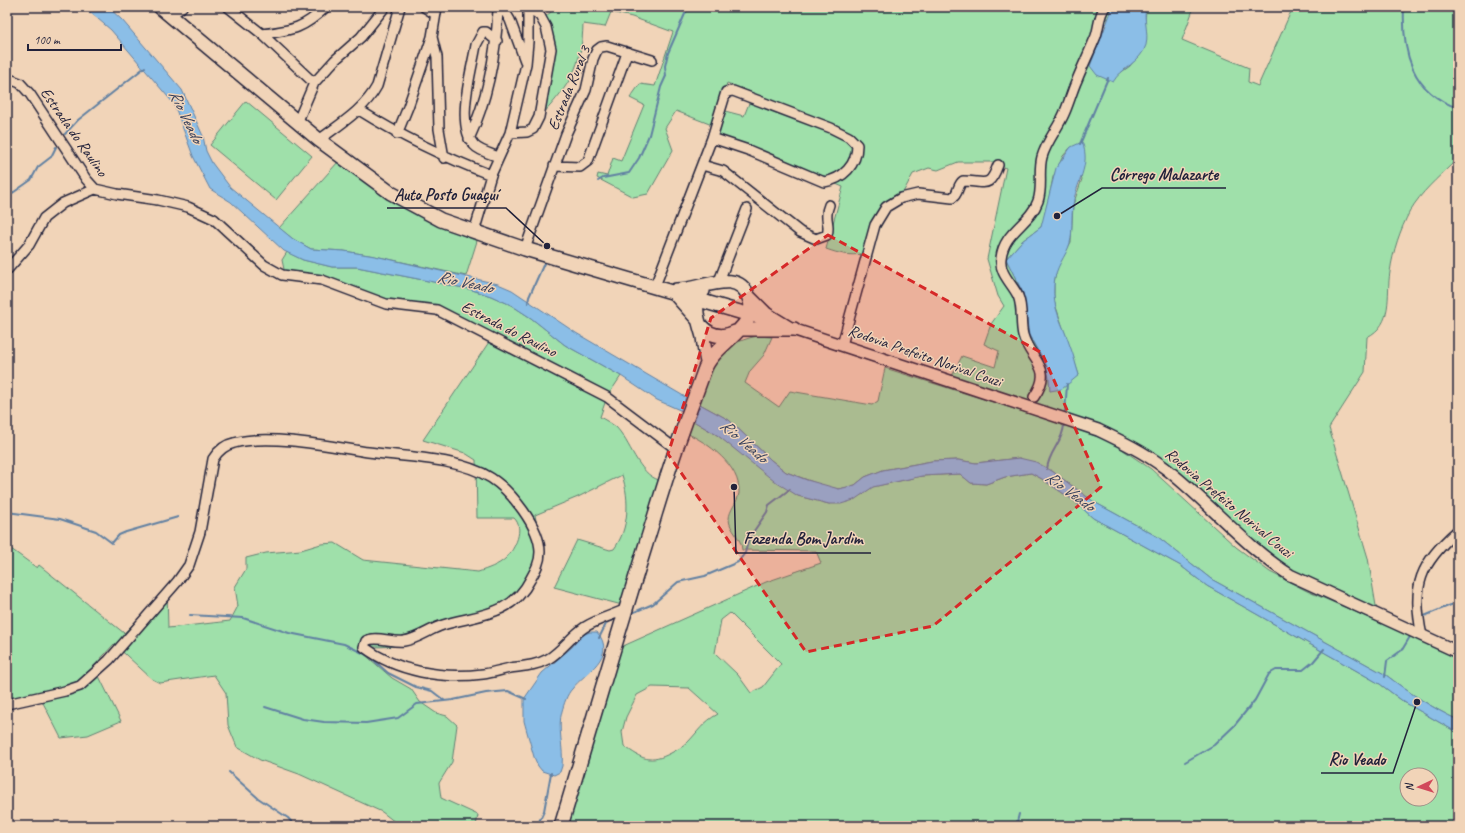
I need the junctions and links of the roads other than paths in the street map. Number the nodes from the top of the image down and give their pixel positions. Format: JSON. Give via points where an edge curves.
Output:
{"nodes":[{"id":1,"x":160,"y":7,"type":"edge"},
{"id":2,"x":182,"y":7,"type":"edge"},
{"id":3,"x":228,"y":7,"type":"edge"},
{"id":4,"x":326,"y":7,"type":"edge"},
{"id":5,"x":385,"y":7,"type":"edge"},
{"id":6,"x":400,"y":7,"type":"edge"},
{"id":7,"x":424,"y":7,"type":"edge"},
{"id":8,"x":528,"y":7,"type":"edge"},
{"id":9,"x":1105,"y":7,"type":"edge"},
{"id":10,"x":436,"y":10,"type":"edge"},
{"id":11,"x":170,"y":16,"type":"junction"},
{"id":12,"x":262,"y":34,"type":"junction"},
{"id":13,"x":432,"y":37,"type":"junction"},
{"id":14,"x":497,"y":41,"type":"junction"},
{"id":15,"x":627,"y":53,"type":"junction"},
{"id":16,"x":652,"y":60,"type":"dead end"},
{"id":17,"x":526,"y":64,"type":"junction"},
{"id":18,"x":7,"y":78,"type":"edge"},
{"id":19,"x":314,"y":82,"type":"junction"},
{"id":20,"x":359,"y":110,"type":"junction"},
{"id":21,"x":297,"y":123,"type":"junction"},
{"id":22,"x":510,"y":133,"type":"junction"},
{"id":23,"x":397,"y":134,"type":"junction"},
{"id":24,"x":712,"y":138,"type":"junction"},
{"id":25,"x":469,"y":139,"type":"junction"},
{"id":26,"x":319,"y":140,"type":"junction"},
{"id":27,"x":444,"y":158,"type":"junction"},
{"id":28,"x":499,"y":158,"type":"junction"},
{"id":29,"x":702,"y":165,"type":"junction"},
{"id":30,"x":998,"y":165,"type":"dead end"},
{"id":31,"x":554,"y":166,"type":"junction"},
{"id":32,"x":491,"y":175,"type":"junction"},
{"id":33,"x":95,"y":189,"type":"junction"},
{"id":34,"x":829,"y":205,"type":"dead end"},
{"id":35,"x":747,"y":209,"type":"dead end"},
{"id":36,"x":474,"y":232,"type":"junction"},
{"id":37,"x":525,"y":249,"type":"junction"},
{"id":38,"x":7,"y":270,"type":"edge"},
{"id":39,"x":717,"y":281,"type":"junction"},
{"id":40,"x":664,"y":289,"type":"junction"},
{"id":41,"x":749,"y":297,"type":"junction"},
{"id":42,"x":698,"y":299,"type":"junction"},
{"id":43,"x":750,"y":316,"type":"junction"},
{"id":44,"x":699,"y":322,"type":"junction"},
{"id":45,"x":791,"y":328,"type":"junction"},
{"id":46,"x":739,"y":330,"type":"junction"},
{"id":47,"x":842,"y":345,"type":"junction"},
{"id":48,"x":707,"y":362,"type":"junction"},
{"id":49,"x":1034,"y":397,"type":"dead end"},
{"id":50,"x":676,"y":449,"type":"junction"},
{"id":51,"x":1458,"y":530,"type":"edge"},
{"id":52,"x":627,"y":609,"type":"junction"},
{"id":53,"x":1422,"y":636,"type":"junction"},
{"id":54,"x":1458,"y":652,"type":"edge"},
{"id":55,"x":7,"y":704,"type":"edge"},
{"id":56,"x":561,"y":826,"type":"edge"}],
"edges":[{"from":1,"to":11,"type":"highway"},
{"from":2,"to":11,"type":"street"},
{"from":3,"to":12,"type":"street"},
{"from":4,"to":12,"type":"street","via":[[311,22],[295,28]]},
{"from":5,"to":19,"type":"street","via":[[361,37]]},
{"from":6,"to":20,"type":"street","via":[[377,86]]},
{"from":7,"to":10,"type":"street"},
{"from":8,"to":17,"type":"street"},
{"from":8,"to":22,"type":"street","via":[[540,16],[546,27],[551,49],[539,117],[533,129]]},
{"from":9,"to":49,"type":"street","via":[[1065,113],[1042,154],[1038,200],[1033,212],[1008,238],[1001,258],[1002,271],[1018,296],[1023,336],[1039,363],[1042,386]]},
{"from":10,"to":13,"type":"street"},
{"from":11,"to":21,"type":"highway"},
{"from":12,"to":19,"type":"street"},
{"from":13,"to":23,"type":"street"},
{"from":13,"to":27,"type":"street","via":[[437,57],[439,129]]},
{"from":14,"to":17,"type":"street","via":[[500,9],[504,10],[510,20]]},
{"from":14,"to":25,"type":"street","via":[[486,94]]},
{"from":14,"to":25,"type":"street","via":[[483,32],[476,45],[464,115]]},
{"from":15,"to":16,"type":"street","name":"Estrada Rural 3"},
{"from":15,"to":31,"type":"street","via":[[588,161],[580,167]]},
{"from":15,"to":31,"type":"street","name":"Estrada Rural 3","via":[[607,46],[598,50],[593,59],[586,90]]},
{"from":17,"to":22,"type":"street"},
{"from":18,"to":33,"type":"street","name":"Estrada do Raulino","via":[[20,83],[30,94]]},
{"from":19,"to":21,"type":"street"},
{"from":20,"to":23,"type":"street"},
{"from":20,"to":26,"type":"street"},
{"from":21,"to":26,"type":"highway"},
{"from":22,"to":28,"type":"street"},
{"from":23,"to":27,"type":"street"},
{"from":24,"to":24,"type":"street","via":[[726,92],[733,91],[849,137],[857,145],[857,154],[847,171],[836,180],[824,182]]},
{"from":24,"to":29,"type":"street"},
{"from":25,"to":28,"type":"street","via":[[475,147]]},
{"from":26,"to":36,"type":"highway","via":[[391,193],[441,220]]},
{"from":27,"to":32,"type":"street"},
{"from":28,"to":32,"type":"street"},
{"from":29,"to":34,"type":"street","via":[[723,172],[800,232],[816,239],[827,236],[829,230],[825,213]]},
{"from":29,"to":40,"type":"street"},
{"from":30,"to":47,"type":"street","via":[[987,184],[963,181],[952,198],[918,194],[901,198],[886,207],[875,225]]},
{"from":31,"to":37,"type":"street","name":"Estrada Rural 3"},
{"from":32,"to":36,"type":"street"},
{"from":33,"to":38,"type":"street","via":[[63,203],[44,218],[29,245]]},
{"from":33,"to":50,"type":"street","name":"Estrada do Raulino","via":[[188,207],[214,219],[264,265],[282,275],[322,280],[386,304],[437,310],[607,397]]},
{"from":35,"to":39,"type":"street"},
{"from":36,"to":37,"type":"highway"},
{"from":37,"to":40,"type":"highway"},
{"from":39,"to":40,"type":"highway","via":[[689,289]]},
{"from":39,"to":41,"type":"highway","via":[[737,284]]},
{"from":39,"to":42,"type":"highway"},
{"from":40,"to":42,"type":"highway"},
{"from":40,"to":44,"type":"highway"},
{"from":41,"to":43,"type":"highway"},
{"from":41,"to":45,"type":"highway","via":[[766,314]]},
{"from":42,"to":43,"type":"highway"},
{"from":42,"to":44,"type":"highway"},
{"from":43,"to":45,"type":"main road","name":"Rodovia Prefeito Norival Couzi"},
{"from":43,"to":46,"type":"highway"},
{"from":44,"to":46,"type":"highway","via":[[708,333],[718,336],[727,336]]},
{"from":44,"to":48,"type":"highway"},
{"from":45,"to":46,"type":"highway"},
{"from":45,"to":47,"type":"main road","name":"Rodovia Prefeito Norival Couzi"},
{"from":46,"to":48,"type":"highway","via":[[718,348]]},
{"from":47,"to":53,"type":"main road","name":"Rodovia Prefeito Norival Couzi","via":[[1098,430],[1131,446],[1164,468],[1269,561],[1312,586]]},
{"from":48,"to":50,"type":"highway"},
{"from":50,"to":52,"type":"highway"},
{"from":51,"to":53,"type":"street","via":[[1439,547],[1423,573],[1417,599]]},
{"from":52,"to":55,"type":"street","via":[[584,628],[549,658],[533,666],[483,674],[449,674],[416,672],[392,664],[364,647],[366,641],[370,638],[395,642],[422,636],[442,625],[481,616],[509,605],[526,588],[538,564],[540,551],[536,535],[524,512],[510,494],[491,478],[445,462],[309,444],[247,440],[220,449],[213,459],[200,532],[189,565],[109,660],[80,686]]},
{"from":52,"to":56,"type":"highway"},
{"from":53,"to":54,"type":"main road","name":"Rodovia Prefeito Norival Couzi"}]}
